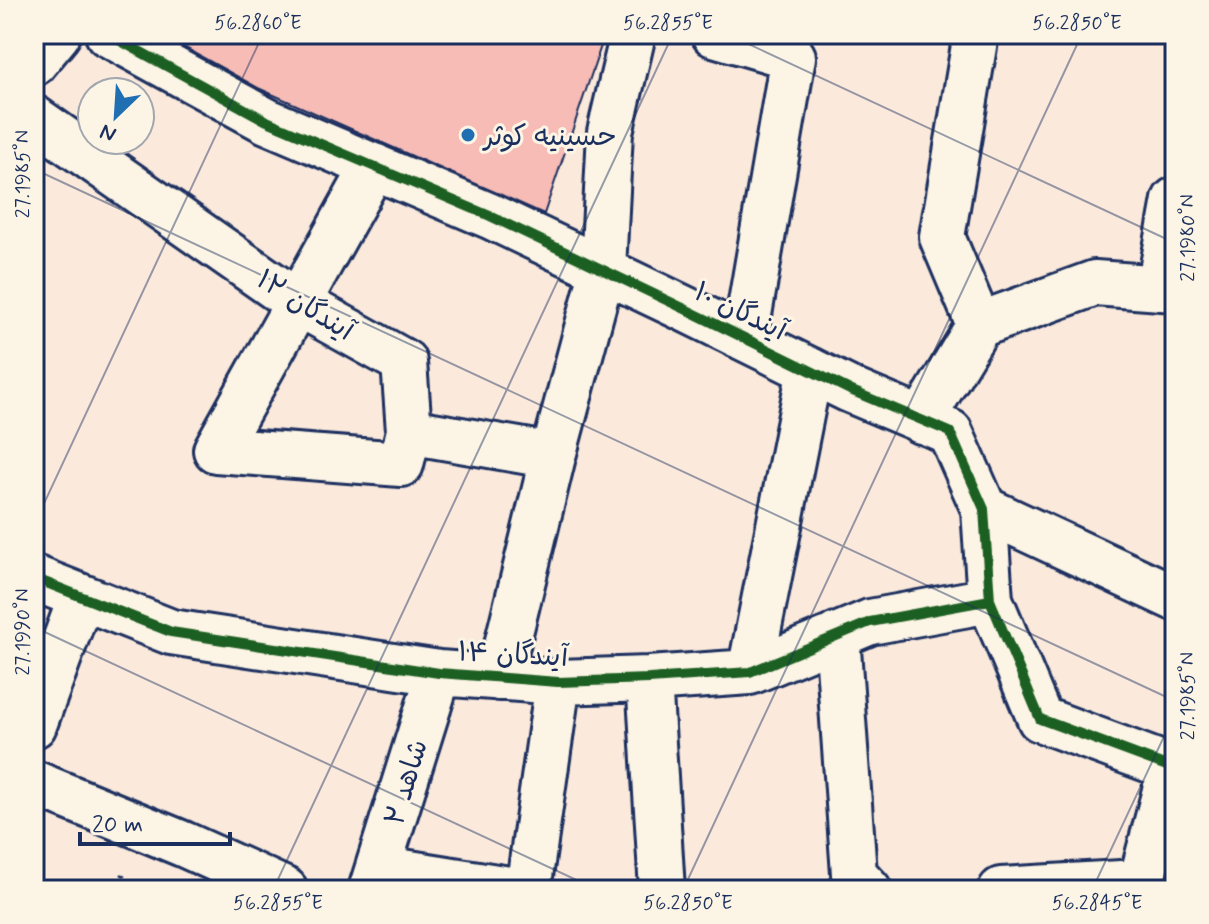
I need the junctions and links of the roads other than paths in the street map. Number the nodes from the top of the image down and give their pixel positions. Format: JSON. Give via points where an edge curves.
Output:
{"nodes":[{"id":1,"x":58,"y":34,"type":"edge"},
{"id":2,"x":108,"y":34,"type":"edge"},
{"id":3,"x":633,"y":34,"type":"edge"},
{"id":4,"x":714,"y":34,"type":"edge"},
{"id":5,"x":976,"y":34,"type":"edge"},
{"id":6,"x":34,"y":63,"type":"edge"},
{"id":7,"x":34,"y":118,"type":"edge"},
{"id":8,"x":374,"y":166,"type":"junction"},
{"id":9,"x":1175,"y":200,"type":"edge"},
{"id":10,"x":603,"y":269,"type":"junction"},
{"id":11,"x":1167,"y":289,"type":"edge"},
{"id":12,"x":298,"y":303,"type":"junction"},
{"id":13,"x":979,"y":325,"type":"junction"},
{"id":14,"x":745,"y":338,"type":"junction"},
{"id":15,"x":810,"y":370,"type":"junction"},
{"id":16,"x":921,"y":421,"type":"junction"},
{"id":17,"x":409,"y":431,"type":"junction"},
{"id":18,"x":553,"y":456,"type":"junction"},
{"id":19,"x":984,"y":509,"type":"junction"},
{"id":20,"x":34,"y":578,"type":"edge"},
{"id":21,"x":81,"y":597,"type":"junction"},
{"id":22,"x":1175,"y":598,"type":"edge"},
{"id":23,"x":990,"y":600,"type":"junction"},
{"id":24,"x":837,"y":635,"type":"junction"},
{"id":25,"x":750,"y":672,"type":"junction"},
{"id":26,"x":439,"y":673,"type":"junction"},
{"id":27,"x":499,"y":678,"type":"junction"},
{"id":28,"x":649,"y":679,"type":"junction"},
{"id":29,"x":558,"y":682,"type":"junction"},
{"id":30,"x":34,"y":725,"type":"edge"},
{"id":31,"x":1173,"y":769,"type":"edge"},
{"id":32,"x":34,"y":783,"type":"edge"},
{"id":33,"x":374,"y":879,"type":"edge"},
{"id":34,"x":1139,"y":886,"type":"edge"},
{"id":35,"x":285,"y":890,"type":"edge"},
{"id":36,"x":516,"y":890,"type":"edge"},
{"id":37,"x":528,"y":890,"type":"edge"},
{"id":38,"x":662,"y":890,"type":"edge"},
{"id":39,"x":869,"y":890,"type":"edge"},
{"id":40,"x":1001,"y":890,"type":"edge"}],
"edges":[{"from":1,"to":6,"type":"street"},
{"from":2,"to":8,"type":"street","name":"آیندگان ۱۰","via":[[267,121]]},
{"from":3,"to":10,"type":"street","via":[[610,132]]},
{"from":4,"to":14,"type":"street","via":[[793,57]]},
{"from":5,"to":13,"type":"street","via":[[942,237]]},
{"from":7,"to":12,"type":"street","name":"آیندگان ۱۲"},
{"from":8,"to":10,"type":"street","name":"آیندگان ۱۰"},
{"from":8,"to":12,"type":"street"},
{"from":9,"to":11,"type":"street"},
{"from":10,"to":14,"type":"street","name":"آیندگان ۱۰"},
{"from":10,"to":18,"type":"street"},
{"from":11,"to":13,"type":"street","via":[[1095,283]]},
{"from":12,"to":17,"type":"street","name":"آیندگان ۱۲","via":[[404,362]]},
{"from":12,"to":17,"type":"street","via":[[216,450],[401,464]]},
{"from":13,"to":16,"type":"street"},
{"from":14,"to":15,"type":"street","name":"آیندگان ۱۰"},
{"from":15,"to":16,"type":"street","name":"آیندگان ۱۰"},
{"from":15,"to":25,"type":"street"},
{"from":16,"to":19,"type":"street","name":"آیندگان ۱۰","via":[[950,432]]},
{"from":17,"to":18,"type":"street"},
{"from":18,"to":27,"type":"street"},
{"from":19,"to":22,"type":"street"},
{"from":19,"to":23,"type":"street","name":"آیندگان ۱۰"},
{"from":20,"to":21,"type":"street","name":"آیندگان ۱۴"},
{"from":21,"to":26,"type":"street","name":"آیندگان ۱۴","via":[[171,632]]},
{"from":21,"to":30,"type":"street"},
{"from":23,"to":24,"type":"street","name":"آیندگان ۱۴","via":[[870,622]]},
{"from":23,"to":31,"type":"street","name":"آیندگان ۱۰","via":[[1040,719]]},
{"from":24,"to":25,"type":"street","name":"آیندگان ۱۴"},
{"from":24,"to":39,"type":"street","via":[[854,874]]},
{"from":25,"to":28,"type":"street","name":"آیندگان ۱۴"},
{"from":26,"to":27,"type":"street","name":"آیندگان ۱۴"},
{"from":26,"to":33,"type":"street","name":"شاهد ۲"},
{"from":27,"to":29,"type":"street","name":"آیندگان ۱۴"},
{"from":28,"to":29,"type":"street","name":"آیندگان ۱۴"},
{"from":28,"to":38,"type":"street"},
{"from":29,"to":37,"type":"street"},
{"from":31,"to":34,"type":"street"},
{"from":32,"to":35,"type":"street"},
{"from":33,"to":36,"type":"street"},
{"from":34,"to":40,"type":"street"}]}
